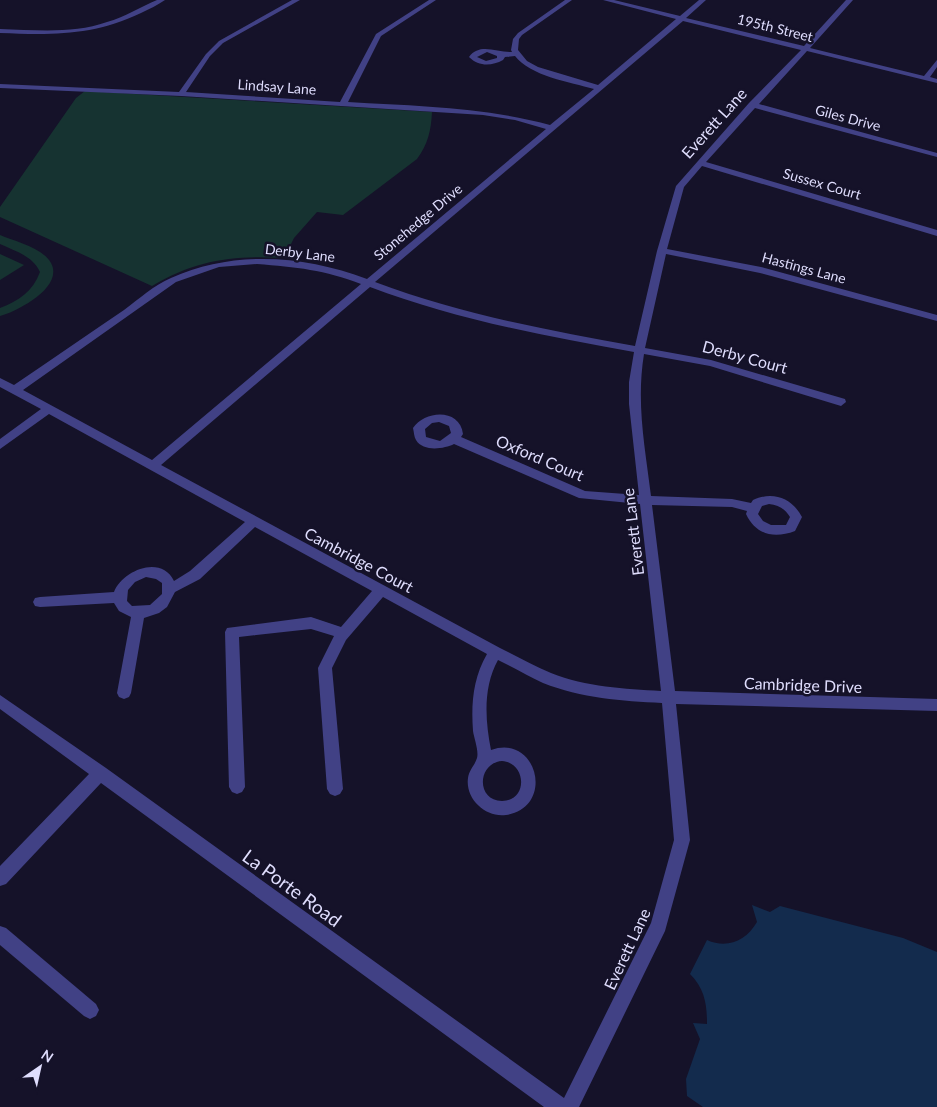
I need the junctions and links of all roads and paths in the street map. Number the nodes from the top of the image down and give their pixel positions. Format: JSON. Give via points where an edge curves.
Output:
{"nodes":[{"id":1,"x":162,"y":0,"type":"edge"},
{"id":2,"x":297,"y":0,"type":"edge"},
{"id":3,"x":432,"y":0,"type":"edge"},
{"id":4,"x":568,"y":0,"type":"edge"},
{"id":5,"x":606,"y":0,"type":"edge"},
{"id":6,"x":703,"y":0,"type":"edge"},
{"id":7,"x":850,"y":0,"type":"edge"},
{"id":8,"x":682,"y":18,"type":"junction"},
{"id":9,"x":0,"y":31,"type":"edge"},
{"id":10,"x":804,"y":49,"type":"junction"},
{"id":11,"x":517,"y":54,"type":"junction"},
{"id":12,"x":501,"y":55,"type":"dead end"},
{"id":13,"x":937,"y":62,"type":"edge"},
{"id":14,"x":926,"y":78,"type":"junction"},
{"id":15,"x":937,"y":81,"type":"edge"},
{"id":16,"x":0,"y":86,"type":"edge"},
{"id":17,"x":599,"y":88,"type":"junction"},
{"id":18,"x":181,"y":94,"type":"junction"},
{"id":19,"x":343,"y":104,"type":"junction"},
{"id":20,"x":752,"y":105,"type":"junction"},
{"id":21,"x":551,"y":128,"type":"junction"},
{"id":22,"x":937,"y":155,"type":"edge"},
{"id":23,"x":700,"y":163,"type":"junction"},
{"id":24,"x":937,"y":233,"type":"edge"},
{"id":25,"x":662,"y":251,"type":"junction"},
{"id":26,"x":368,"y":283,"type":"junction"},
{"id":27,"x":937,"y":318,"type":"edge"},
{"id":28,"x":639,"y":350,"type":"junction"},
{"id":29,"x":0,"y":382,"type":"edge"},
{"id":30,"x":15,"y":390,"type":"junction"},
{"id":31,"x":841,"y":402,"type":"dead end"},
{"id":32,"x":48,"y":409,"type":"junction"},
{"id":33,"x":454,"y":439,"type":"dead end"},
{"id":34,"x":0,"y":445,"type":"edge"},
{"id":35,"x":152,"y":466,"type":"junction"},
{"id":36,"x":645,"y":500,"type":"junction"},
{"id":37,"x":753,"y":508,"type":"dead end"},
{"id":38,"x":254,"y":521,"type":"junction"},
{"id":39,"x":170,"y":589,"type":"junction"},
{"id":40,"x":381,"y":590,"type":"junction"},
{"id":41,"x":119,"y":597,"type":"junction"},
{"id":42,"x":40,"y":602,"type":"dead end"},
{"id":43,"x":138,"y":612,"type":"junction"},
{"id":44,"x":342,"y":633,"type":"junction"},
{"id":45,"x":495,"y":652,"type":"junction"},
{"id":46,"x":124,"y":693,"type":"dead end"},
{"id":47,"x":668,"y":697,"type":"junction"},
{"id":48,"x":0,"y":701,"type":"edge"},
{"id":49,"x":937,"y":705,"type":"edge"},
{"id":50,"x":485,"y":759,"type":"dead end"},
{"id":51,"x":101,"y":773,"type":"junction"},
{"id":52,"x":237,"y":787,"type":"dead end"},
{"id":53,"x":335,"y":790,"type":"dead end"},
{"id":54,"x":0,"y":878,"type":"edge"},
{"id":55,"x":0,"y":934,"type":"edge"},
{"id":56,"x":90,"y":1010,"type":"dead end"},
{"id":57,"x":560,"y":1107,"type":"edge"},
{"id":58,"x":569,"y":1107,"type":"edge"}],
"edges":[{"from":1,"to":9,"type":"street","via":[[95,28],[61,32]]},
{"from":2,"to":18,"type":"street","via":[[221,42]]},
{"from":3,"to":19,"type":"street","via":[[378,35]]},
{"from":4,"to":11,"type":"street","via":[[520,34],[514,50]]},
{"from":5,"to":8,"type":"street","name":"195th Street"},
{"from":6,"to":8,"type":"street","name":"Stonehedge Drive"},
{"from":7,"to":10,"type":"street","name":"Everett Lane"},
{"from":8,"to":10,"type":"street","name":"195th Street"},
{"from":8,"to":17,"type":"street","name":"Stonehedge Drive"},
{"from":10,"to":14,"type":"street","name":"195th Street"},
{"from":10,"to":20,"type":"street","name":"Everett Lane"},
{"from":11,"to":12,"type":"street"},
{"from":11,"to":17,"type":"street","via":[[535,69]]},
{"from":13,"to":14,"type":"street"},
{"from":14,"to":15,"type":"street","name":"195th Street"},
{"from":16,"to":18,"type":"street","name":"Lindsay Lane"},
{"from":17,"to":21,"type":"street","name":"Stonehedge Drive"},
{"from":18,"to":19,"type":"street","name":"Lindsay Lane"},
{"from":19,"to":21,"type":"street","name":"Lindsay Lane","via":[[494,114]]},
{"from":20,"to":22,"type":"street","name":"Giles Drive"},
{"from":20,"to":23,"type":"street","name":"Everett Lane"},
{"from":21,"to":26,"type":"street","name":"Stonehedge Drive"},
{"from":23,"to":24,"type":"street","name":"Sussex Court"},
{"from":23,"to":25,"type":"street","name":"Everett Lane","via":[[680,186]]},
{"from":25,"to":27,"type":"street","name":"Hastings Lane","via":[[761,270]]},
{"from":25,"to":28,"type":"street","name":"Everett Lane"},
{"from":26,"to":28,"type":"street","name":"Derby Lane","via":[[400,296],[456,311]]},
{"from":26,"to":30,"type":"street","name":"Derby Lane","via":[[337,271],[297,264],[244,261],[197,269],[167,283]]},
{"from":26,"to":35,"type":"street","name":"Stonehedge Drive"},
{"from":28,"to":31,"type":"street","name":"Derby Court","via":[[729,368]]},
{"from":28,"to":36,"type":"street","name":"Everett Lane","via":[[634,404]]},
{"from":29,"to":30,"type":"street","name":"Cambridge Court"},
{"from":30,"to":32,"type":"street","name":"Cambridge Court"},
{"from":32,"to":34,"type":"street"},
{"from":32,"to":35,"type":"street","name":"Cambridge Court"},
{"from":33,"to":36,"type":"street","name":"Oxford Court","via":[[583,495]]},
{"from":35,"to":38,"type":"street","name":"Cambridge Court"},
{"from":36,"to":37,"type":"street","name":"Oxford Court","via":[[732,503]]},
{"from":36,"to":47,"type":"street","name":"Everett Lane"},
{"from":38,"to":39,"type":"street","via":[[195,575]]},
{"from":38,"to":40,"type":"street","name":"Cambridge Court"},
{"from":39,"to":41,"type":"street","via":[[164,576],[146,572],[128,580]]},
{"from":39,"to":43,"type":"street","via":[[162,604],[153,610]]},
{"from":40,"to":44,"type":"street"},
{"from":40,"to":45,"type":"street","name":"Cambridge Court"},
{"from":41,"to":42,"type":"street"},
{"from":41,"to":43,"type":"street","via":[[125,609]]},
{"from":43,"to":46,"type":"street"},
{"from":44,"to":52,"type":"street","via":[[311,623],[232,632]]},
{"from":44,"to":53,"type":"street","via":[[325,668]]},
{"from":45,"to":47,"type":"street","name":"Cambridge Court","via":[[568,685],[618,695]]},
{"from":45,"to":50,"type":"street","via":[[482,678],[479,724]]},
{"from":47,"to":49,"type":"street","name":"Cambridge Drive"},
{"from":47,"to":58,"type":"street","name":"Everett Lane","via":[[682,840],[659,924]]},
{"from":48,"to":51,"type":"street","name":"La Porte Road"},
{"from":51,"to":54,"type":"street"},
{"from":51,"to":57,"type":"street","name":"La Porte Road"},
{"from":55,"to":56,"type":"street"}]}
